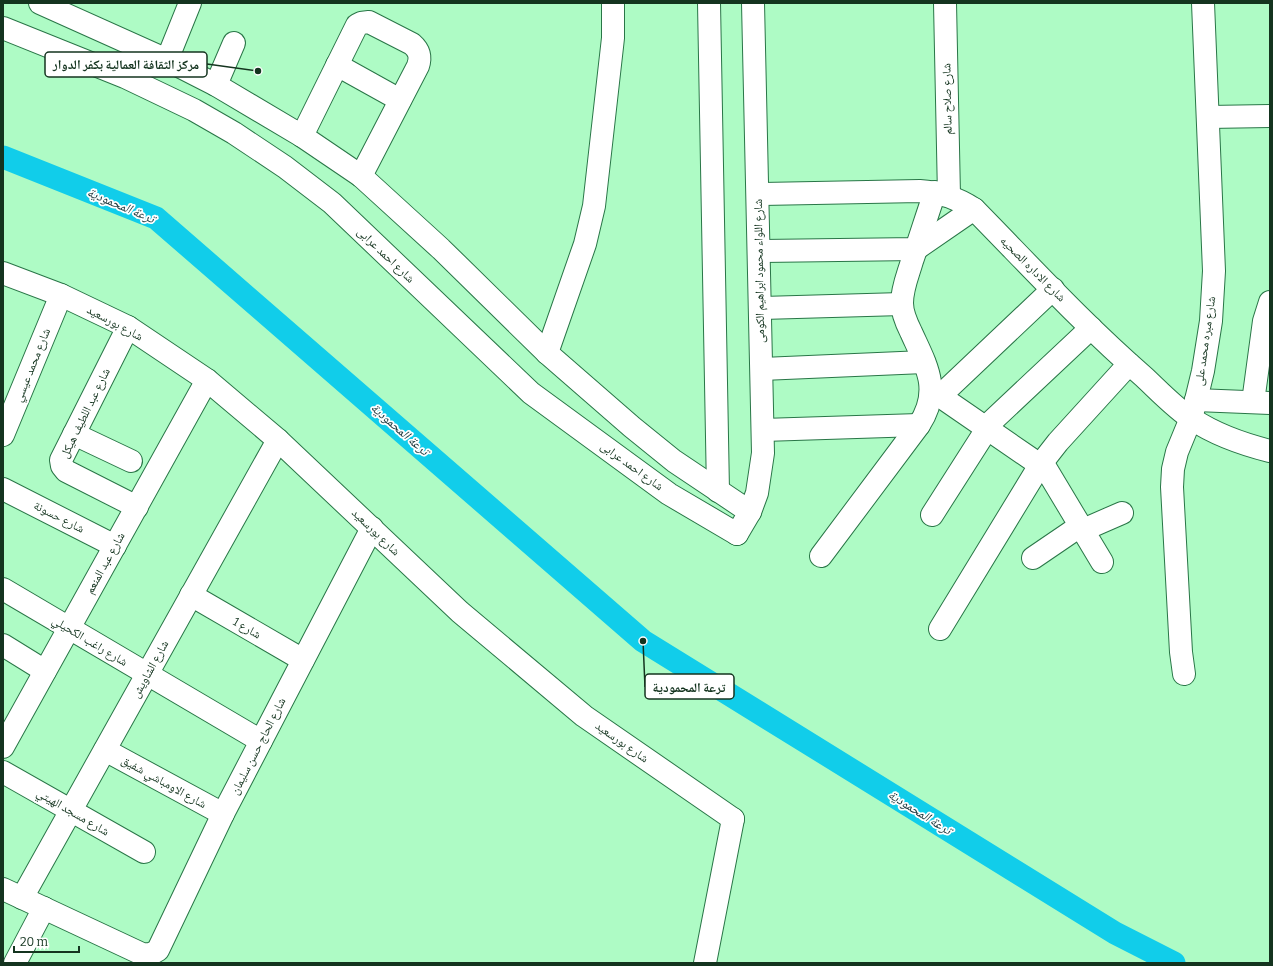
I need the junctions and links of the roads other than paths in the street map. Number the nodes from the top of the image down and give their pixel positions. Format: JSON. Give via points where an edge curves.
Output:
{"nodes":[{"id":1,"x":40,"y":3,"type":"edge"},
{"id":2,"x":190,"y":3,"type":"edge"},
{"id":3,"x":613,"y":3,"type":"edge"},
{"id":4,"x":709,"y":3,"type":"edge"},
{"id":5,"x":753,"y":3,"type":"edge"},
{"id":6,"x":945,"y":3,"type":"edge"},
{"id":7,"x":1203,"y":3,"type":"edge"},
{"id":8,"x":3,"y":28,"type":"edge"},
{"id":9,"x":234,"y":43,"type":"dead end"},
{"id":10,"x":167,"y":60,"type":"junction"},
{"id":11,"x":337,"y":65,"type":"junction"},
{"id":12,"x":216,"y":85,"type":"junction"},
{"id":13,"x":400,"y":100,"type":"junction"},
{"id":14,"x":1270,"y":116,"type":"edge"},
{"id":15,"x":1208,"y":118,"type":"junction"},
{"id":16,"x":302,"y":136,"type":"junction"},
{"id":17,"x":361,"y":176,"type":"junction"},
{"id":18,"x":758,"y":194,"type":"junction"},
{"id":19,"x":942,"y":194,"type":"junction"},
{"id":20,"x":974,"y":209,"type":"junction"},
{"id":21,"x":916,"y":249,"type":"junction"},
{"id":22,"x":759,"y":251,"type":"junction"},
{"id":23,"x":3,"y":273,"type":"edge"},
{"id":24,"x":1053,"y":289,"type":"junction"},
{"id":25,"x":61,"y":295,"type":"junction"},
{"id":26,"x":1270,"y":302,"type":"edge"},
{"id":27,"x":902,"y":304,"type":"junction"},
{"id":28,"x":760,"y":308,"type":"junction"},
{"id":29,"x":128,"y":327,"type":"junction"},
{"id":30,"x":1091,"y":328,"type":"junction"},
{"id":31,"x":547,"y":353,"type":"junction"},
{"id":32,"x":924,"y":362,"type":"junction"},
{"id":33,"x":1129,"y":364,"type":"junction"},
{"id":34,"x":762,"y":369,"type":"junction"},
{"id":35,"x":207,"y":380,"type":"junction"},
{"id":36,"x":936,"y":393,"type":"junction"},
{"id":37,"x":1261,"y":402,"type":"edge"},
{"id":38,"x":1193,"y":409,"type":"junction"},
{"id":39,"x":919,"y":425,"type":"junction"},
{"id":40,"x":632,"y":427,"type":"junction"},
{"id":41,"x":986,"y":428,"type":"junction"},
{"id":42,"x":763,"y":430,"type":"junction"},
{"id":43,"x":74,"y":434,"type":"junction"},
{"id":44,"x":3,"y":435,"type":"edge"},
{"id":45,"x":278,"y":440,"type":"junction"},
{"id":46,"x":1270,"y":451,"type":"edge"},
{"id":47,"x":612,"y":452,"type":"junction"},
{"id":48,"x":131,"y":461,"type":"dead end"},
{"id":49,"x":1041,"y":463,"type":"junction"},
{"id":50,"x":3,"y":489,"type":"edge"},
{"id":51,"x":718,"y":491,"type":"junction"},
{"id":52,"x":136,"y":506,"type":"junction"},
{"id":53,"x":750,"y":512,"type":"junction"},
{"id":54,"x":1122,"y":513,"type":"dead end"},
{"id":55,"x":932,"y":515,"type":"dead end"},
{"id":56,"x":372,"y":528,"type":"junction"},
{"id":57,"x":1081,"y":528,"type":"junction"},
{"id":58,"x":737,"y":534,"type":"joint"},
{"id":59,"x":115,"y":546,"type":"junction"},
{"id":60,"x":821,"y":556,"type":"dead end"},
{"id":61,"x":1034,"y":558,"type":"dead end"},
{"id":62,"x":1102,"y":562,"type":"dead end"},
{"id":63,"x":3,"y":589,"type":"edge"},
{"id":64,"x":191,"y":596,"type":"junction"},
{"id":65,"x":68,"y":629,"type":"junction"},
{"id":66,"x":940,"y":629,"type":"dead end"},
{"id":67,"x":3,"y":646,"type":"edge"},
{"id":68,"x":303,"y":660,"type":"junction"},
{"id":69,"x":45,"y":671,"type":"junction"},
{"id":70,"x":1184,"y":674,"type":"dead end"},
{"id":71,"x":147,"y":675,"type":"junction"},
{"id":72,"x":5,"y":738,"type":"edge"},
{"id":73,"x":261,"y":741,"type":"junction"},
{"id":74,"x":105,"y":750,"type":"junction"},
{"id":75,"x":3,"y":772,"type":"edge"},
{"id":76,"x":71,"y":810,"type":"junction"},
{"id":77,"x":223,"y":814,"type":"junction"},
{"id":78,"x":144,"y":852,"type":"dead end"},
{"id":79,"x":12,"y":894,"type":"edge"},
{"id":80,"x":44,"y":908,"type":"junction"},
{"id":81,"x":15,"y":963,"type":"edge"},
{"id":82,"x":705,"y":963,"type":"edge"}],
"edges":[{"from":1,"to":10,"type":"street"},
{"from":2,"to":10,"type":"street"},
{"from":3,"to":31,"type":"street","via":[[613,38],[594,206],[585,244]]},
{"from":4,"to":51,"type":"street"},
{"from":5,"to":18,"type":"street","name":"شارع اللواء محمود ابراهيم الكومى"},
{"from":6,"to":19,"type":"street","name":"شارع صلاح سالم"},
{"from":7,"to":15,"type":"street","name":"شارع مبره محمد على"},
{"from":8,"to":47,"type":"street","name":"شارع احمد عرابى","via":[[125,77],[194,110],[285,167],[332,203],[532,393]]},
{"from":9,"to":12,"type":"street"},
{"from":10,"to":12,"type":"street"},
{"from":11,"to":13,"type":"street"},
{"from":11,"to":13,"type":"street","via":[[357,25],[361,23],[369,22],[412,44],[420,54],[420,60]]},
{"from":11,"to":16,"type":"street"},
{"from":12,"to":16,"type":"street"},
{"from":13,"to":17,"type":"street"},
{"from":14,"to":15,"type":"street"},
{"from":15,"to":38,"type":"street","name":"شارع مبره محمد على","via":[[1214,271],[1211,321],[1203,371]]},
{"from":16,"to":17,"type":"street"},
{"from":17,"to":31,"type":"street","via":[[441,249]]},
{"from":18,"to":19,"type":"street","name":"شارع الاداره الصحيه","via":[[920,191]]},
{"from":18,"to":22,"type":"street","name":"شارع اللواء محمود ابراهيم الكومى"},
{"from":19,"to":20,"type":"street","name":"شارع الاداره الصحيه","via":[[962,201]]},
{"from":19,"to":21,"type":"street","name":"شارع صلاح سالم"},
{"from":20,"to":21,"type":"street"},
{"from":20,"to":24,"type":"street","name":"شارع الاداره الصحيه"},
{"from":21,"to":22,"type":"street"},
{"from":21,"to":27,"type":"street","name":"شارع صلاح سالم","via":[[904,286]]},
{"from":22,"to":28,"type":"street","name":"شارع اللواء محمود ابراهيم الكومى"},
{"from":23,"to":25,"type":"street","name":"شارع بورسعيد"},
{"from":24,"to":30,"type":"street","name":"شارع الاداره الصحيه"},
{"from":24,"to":36,"type":"street"},
{"from":25,"to":29,"type":"street","name":"شارع بورسعيد"},
{"from":25,"to":44,"type":"street","name":"شارع محمد عيسي"},
{"from":26,"to":37,"type":"street","via":[[1264,321]]},
{"from":27,"to":28,"type":"street"},
{"from":27,"to":32,"type":"street","via":[[907,324]]},
{"from":28,"to":34,"type":"street","name":"شارع اللواء محمود ابراهيم الكومى"},
{"from":29,"to":35,"type":"street","name":"شارع بورسعيد"},
{"from":29,"to":43,"type":"street","name":"شارع عبد اللطيف هيكل"},
{"from":30,"to":33,"type":"street","name":"شارع الاداره الصحيه"},
{"from":30,"to":41,"type":"street"},
{"from":31,"to":40,"type":"street"},
{"from":32,"to":34,"type":"street"},
{"from":32,"to":36,"type":"street"},
{"from":33,"to":38,"type":"street","name":"شارع الاداره الصحيه"},
{"from":33,"to":49,"type":"street"},
{"from":34,"to":42,"type":"street","name":"شارع اللواء محمود ابراهيم الكومى"},
{"from":35,"to":45,"type":"street","name":"شارع بورسعيد"},
{"from":35,"to":52,"type":"street","name":"شارع عبد المنعم"},
{"from":36,"to":39,"type":"street"},
{"from":36,"to":41,"type":"street"},
{"from":37,"to":38,"type":"street"},
{"from":38,"to":46,"type":"street","name":"شارع الاداره الصحيه","via":[[1230,439]]},
{"from":38,"to":70,"type":"street","name":"شارع مبره محمد على","via":[[1172,469]]},
{"from":39,"to":42,"type":"street"},
{"from":39,"to":60,"type":"street"},
{"from":40,"to":47,"type":"street"},
{"from":40,"to":51,"type":"street","via":[[674,461]]},
{"from":41,"to":49,"type":"street"},
{"from":41,"to":55,"type":"street"},
{"from":42,"to":53,"type":"street","name":"شارع اللواء محمود ابراهيم الكومى","via":[[763,453],[757,493]]},
{"from":43,"to":48,"type":"street"},
{"from":43,"to":52,"type":"street","name":"شارع عبد اللطيف هيكل","via":[[61,460],[66,471]]},
{"from":45,"to":56,"type":"street","name":"شارع بورسعيد"},
{"from":45,"to":64,"type":"street","name":"شارع الشاويش"},
{"from":47,"to":58,"type":"street","name":"شارع احمد عرابى","via":[[669,494]]},
{"from":49,"to":57,"type":"street"},
{"from":49,"to":66,"type":"street"},
{"from":50,"to":59,"type":"street","name":"شارع حسونة"},
{"from":51,"to":53,"type":"street"},
{"from":52,"to":59,"type":"street","name":"شارع عبد المنعم"},
{"from":53,"to":58,"type":"street","name":"شارع اللواء محمود ابراهيم الكومى"},
{"from":54,"to":57,"type":"street"},
{"from":56,"to":68,"type":"street","name":"شارع الحاج حسن سليمان"},
{"from":56,"to":82,"type":"street","name":"شارع بورسعيد","via":[[460,612],[584,716],[733,819]]},
{"from":57,"to":61,"type":"street"},
{"from":57,"to":62,"type":"street"},
{"from":59,"to":65,"type":"street","name":"شارع عبد المنعم"},
{"from":63,"to":65,"type":"street","name":"شارع راغب الكحيلي"},
{"from":64,"to":68,"type":"street","name":"شارع 1"},
{"from":64,"to":71,"type":"street","name":"شارع الشاويش"},
{"from":65,"to":69,"type":"street","name":"شارع عبد المنعم"},
{"from":65,"to":71,"type":"street","name":"شارع راغب الكحيلي"},
{"from":67,"to":69,"type":"street"},
{"from":68,"to":73,"type":"street","name":"شارع الحاج حسن سليمان"},
{"from":69,"to":72,"type":"street","name":"شارع عبد المنعم"},
{"from":71,"to":73,"type":"street","name":"شارع راغب الكحيلي"},
{"from":71,"to":74,"type":"street","name":"شارع الشاويش"},
{"from":73,"to":77,"type":"street","name":"شارع الحاج حسن سليمان"},
{"from":74,"to":76,"type":"street","name":"شارع الشاويش"},
{"from":74,"to":77,"type":"street","name":"شارع الاومباشي شفيق"},
{"from":75,"to":76,"type":"street","name":"شارع مسجد الهيتي"},
{"from":76,"to":78,"type":"street","name":"شارع مسجد الهيتي"},
{"from":76,"to":79,"type":"street","name":"شارع الشاويش"},
{"from":77,"to":80,"type":"street","name":"شارع الحاج حسن سليمان","via":[[158,950],[153,954],[142,954]]},
{"from":79,"to":80,"type":"street"},
{"from":80,"to":81,"type":"street"}]}
